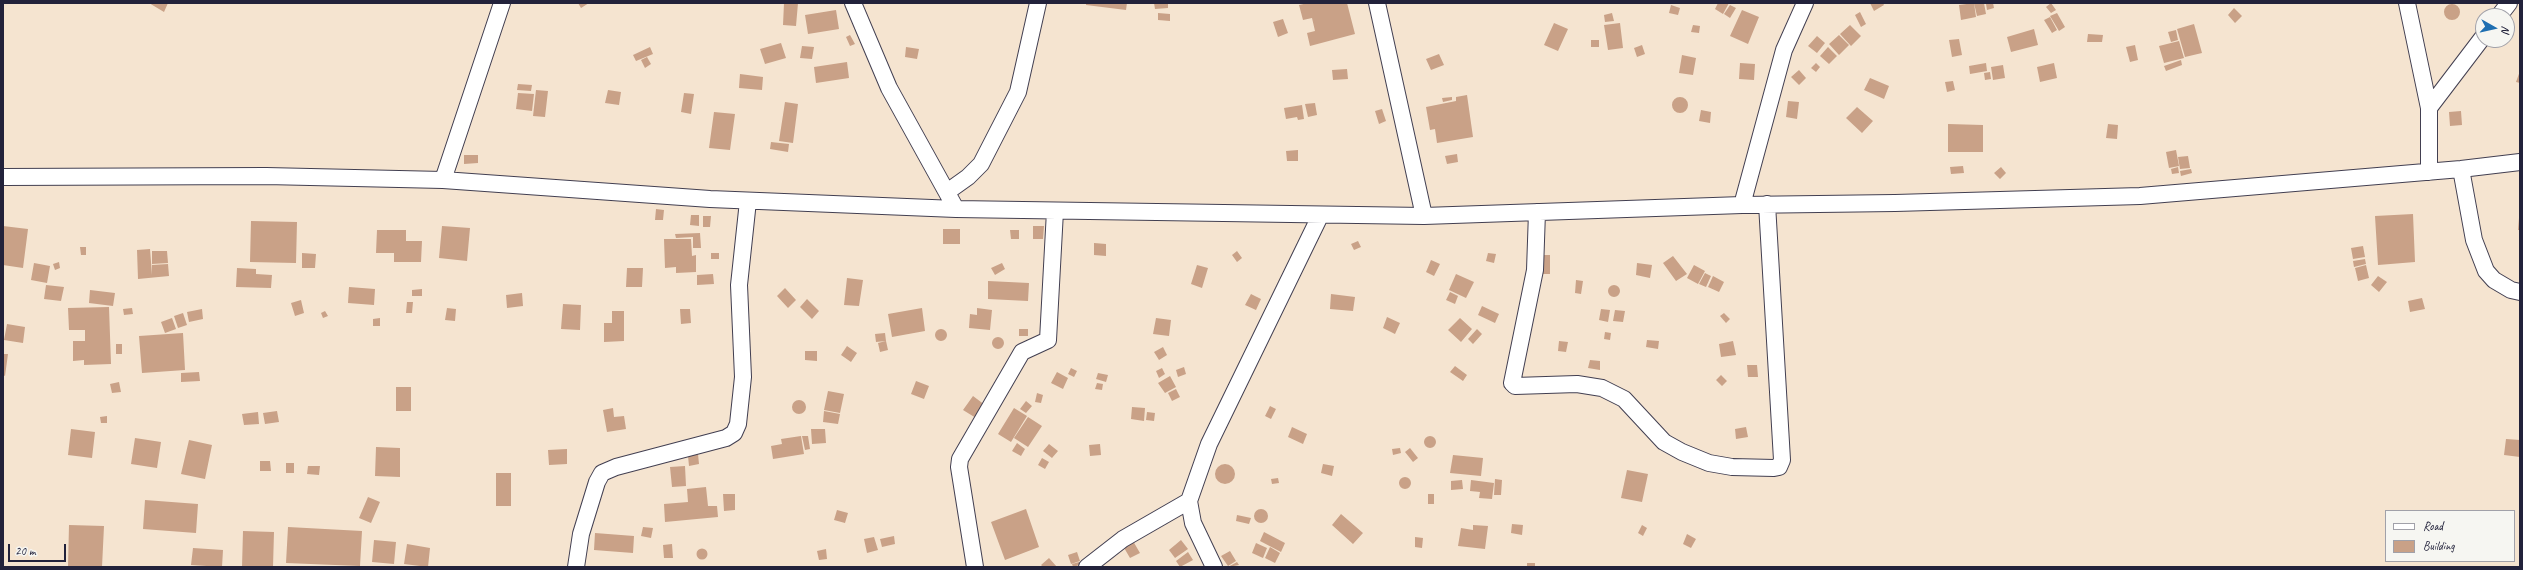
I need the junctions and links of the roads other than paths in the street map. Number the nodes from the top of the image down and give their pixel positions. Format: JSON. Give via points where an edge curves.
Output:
{"nodes":[{"id":1,"x":502,"y":3,"type":"edge"},
{"id":2,"x":853,"y":3,"type":"edge"},
{"id":3,"x":1038,"y":3,"type":"edge"},
{"id":4,"x":1377,"y":3,"type":"edge"},
{"id":5,"x":2407,"y":3,"type":"edge"},
{"id":6,"x":1802,"y":4,"type":"edge"},
{"id":7,"x":2475,"y":48,"type":"edge"},
{"id":8,"x":2429,"y":108,"type":"junction"},
{"id":9,"x":2520,"y":162,"type":"edge"},
{"id":10,"x":2461,"y":169,"type":"junction"},
{"id":11,"x":2429,"y":172,"type":"junction"},
{"id":12,"x":3,"y":177,"type":"edge"},
{"id":13,"x":443,"y":180,"type":"junction"},
{"id":14,"x":947,"y":192,"type":"junction"},
{"id":15,"x":748,"y":201,"type":"junction"},
{"id":16,"x":1742,"y":204,"type":"junction"},
{"id":17,"x":1767,"y":204,"type":"junction"},
{"id":18,"x":956,"y":209,"type":"junction"},
{"id":19,"x":1055,"y":211,"type":"junction"},
{"id":20,"x":1537,"y":212,"type":"junction"},
{"id":21,"x":1320,"y":216,"type":"junction"},
{"id":22,"x":1424,"y":216,"type":"junction"},
{"id":23,"x":2520,"y":292,"type":"edge"},
{"id":24,"x":1189,"y":501,"type":"junction"},
{"id":25,"x":576,"y":567,"type":"edge"},
{"id":26,"x":975,"y":567,"type":"edge"},
{"id":27,"x":1087,"y":567,"type":"edge"},
{"id":28,"x":1214,"y":567,"type":"edge"}],
"edges":[{"from":1,"to":13,"type":"street"},
{"from":2,"to":14,"type":"street","via":[[889,88]]},
{"from":3,"to":14,"type":"street","via":[[1018,92],[981,164]]},
{"from":4,"to":22,"type":"street"},
{"from":5,"to":8,"type":"street"},
{"from":6,"to":16,"type":"street","via":[[1784,50]]},
{"from":7,"to":8,"type":"street"},
{"from":8,"to":11,"type":"street"},
{"from":9,"to":10,"type":"street"},
{"from":10,"to":11,"type":"street"},
{"from":10,"to":23,"type":"street","via":[[2474,240],[2486,271],[2494,280]]},
{"from":11,"to":17,"type":"street","via":[[2140,196],[1895,204]]},
{"from":12,"to":13,"type":"street","via":[[266,176]]},
{"from":13,"to":15,"type":"street"},
{"from":14,"to":18,"type":"street"},
{"from":15,"to":18,"type":"street"},
{"from":15,"to":25,"type":"street","via":[[739,285],[743,377],[738,424],[734,434],[602,473],[581,534]]},
{"from":16,"to":17,"type":"street"},
{"from":16,"to":20,"type":"street"},
{"from":17,"to":20,"type":"street","via":[[1782,460],[1779,467],[1774,468],[1732,467],[1709,463],[1682,452],[1664,442],[1624,399],[1602,388],[1577,384],[1515,386],[1512,382],[1535,270]]},
{"from":18,"to":19,"type":"street"},
{"from":19,"to":21,"type":"street"},
{"from":19,"to":26,"type":"street","via":[[1048,340],[1022,352],[960,459],[959,467]]},
{"from":20,"to":22,"type":"street"},
{"from":21,"to":22,"type":"street"},
{"from":21,"to":24,"type":"street","via":[[1209,444]]},
{"from":24,"to":27,"type":"street","via":[[1123,539]]},
{"from":24,"to":28,"type":"street","via":[[1193,523]]}]}
